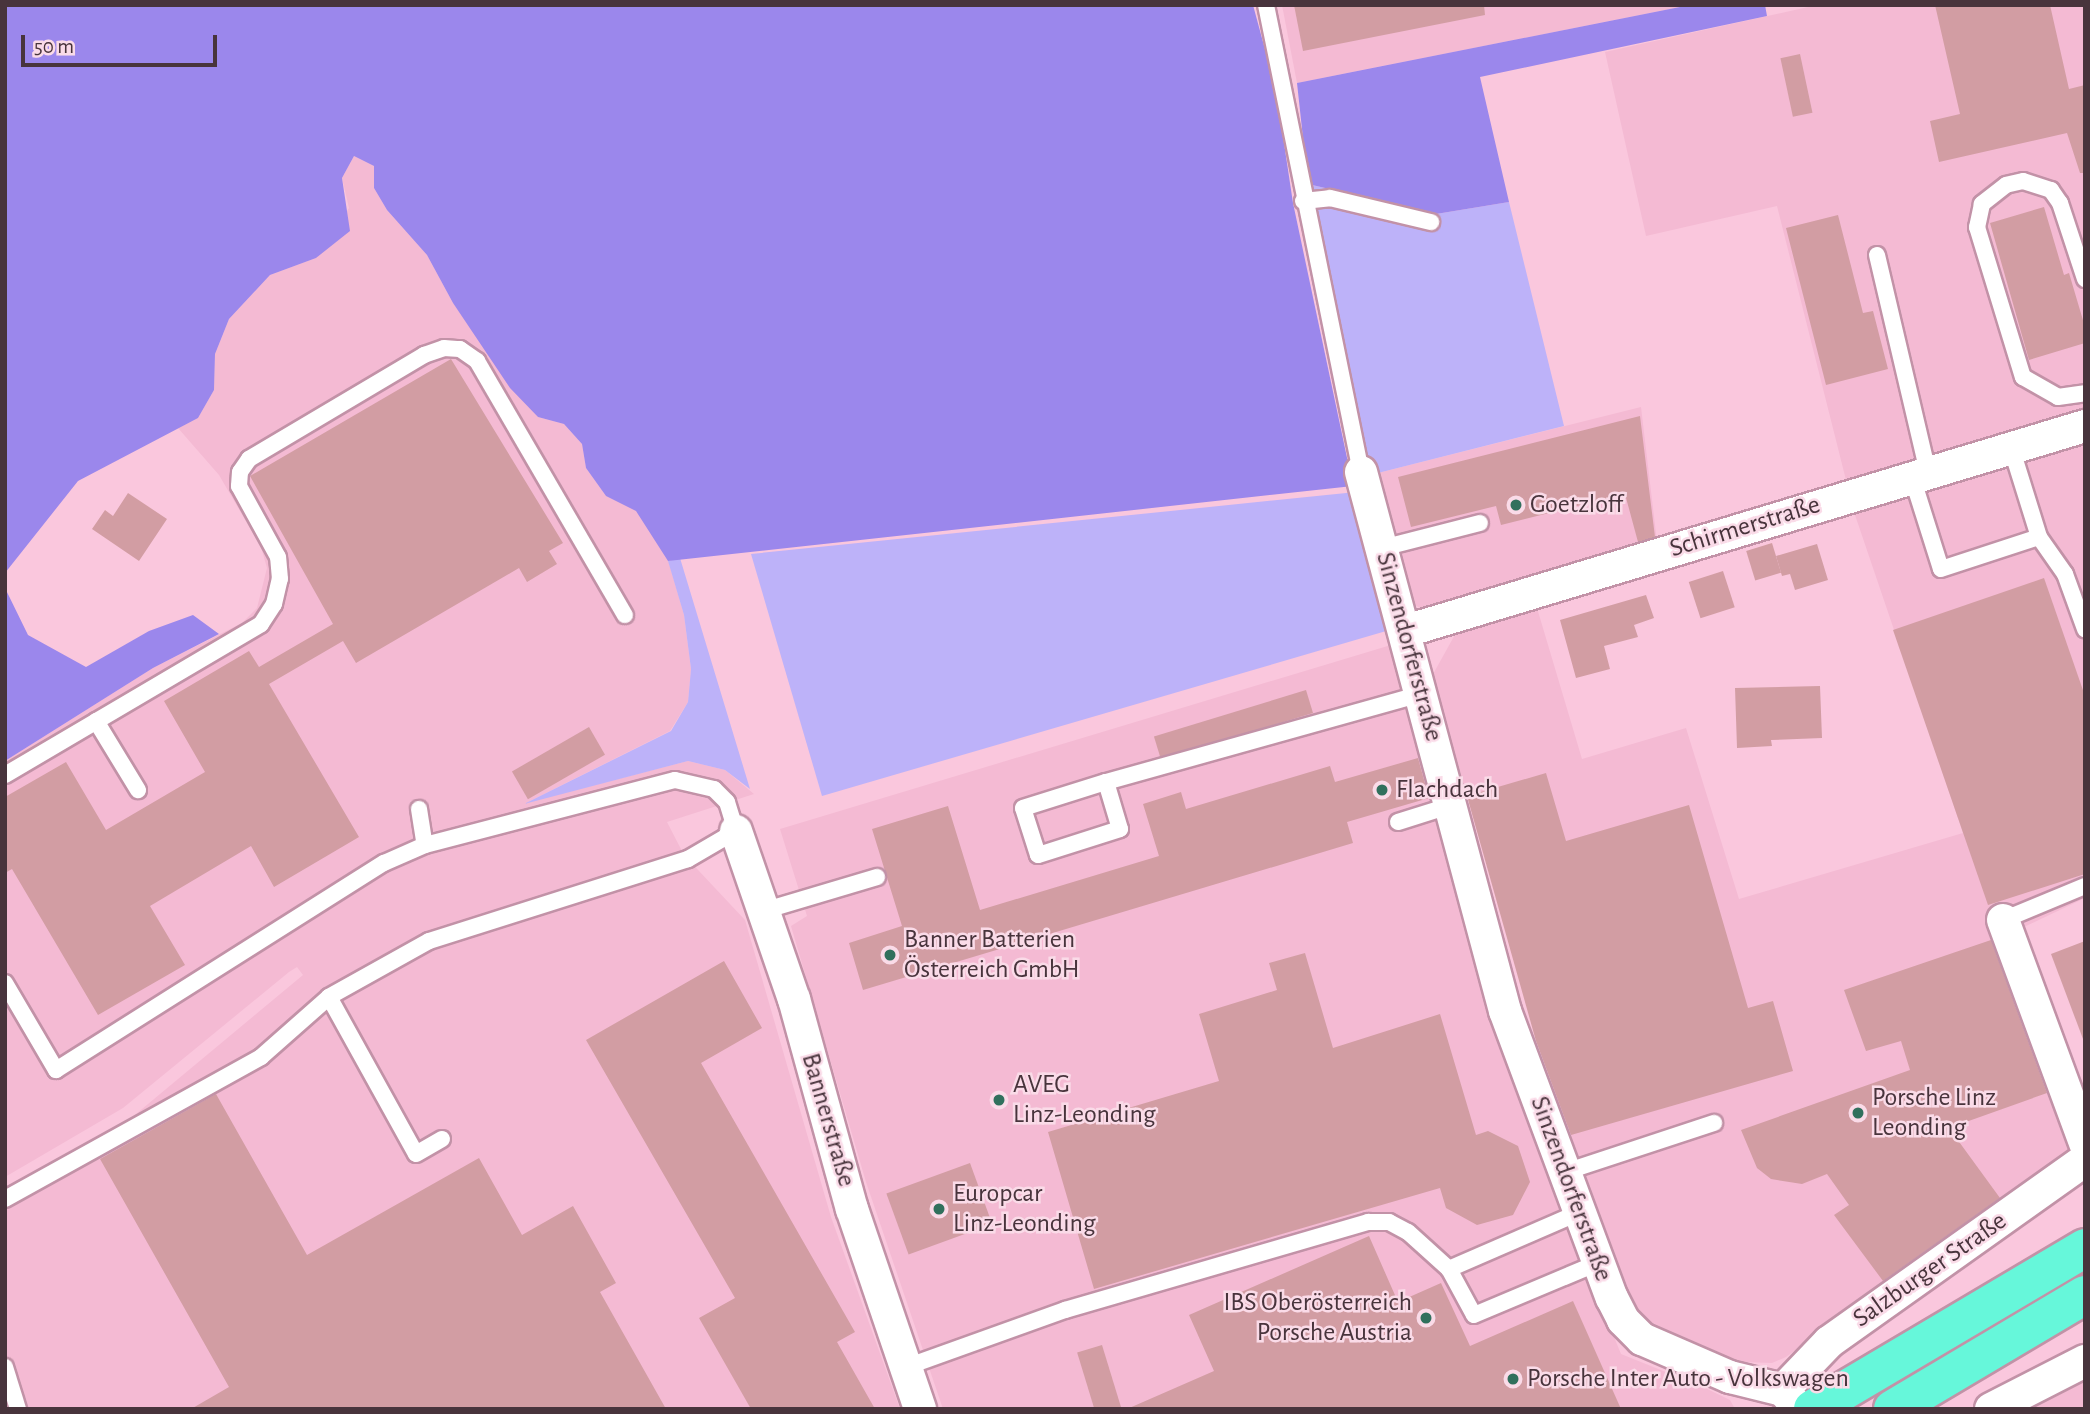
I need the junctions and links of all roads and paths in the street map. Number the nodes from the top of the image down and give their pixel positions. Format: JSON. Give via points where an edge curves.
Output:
{"nodes":[{"id":1,"x":1266,"y":5,"type":"edge"},
{"id":2,"x":1303,"y":201,"type":"junction"},
{"id":3,"x":1431,"y":222,"type":"dead end"},
{"id":4,"x":1877,"y":255,"type":"dead end"},
{"id":5,"x":2085,"y":279,"type":"edge"},
{"id":6,"x":2082,"y":405,"type":"edge"},
{"id":7,"x":2011,"y":447,"type":"junction"},
{"id":8,"x":1361,"y":472,"type":"joint"},
{"id":9,"x":1920,"y":474,"type":"junction"},
{"id":10,"x":1480,"y":523,"type":"dead end"},
{"id":11,"x":2039,"y":537,"type":"junction"},
{"id":12,"x":1382,"y":548,"type":"junction"},
{"id":13,"x":625,"y":615,"type":"dead end"},
{"id":14,"x":2085,"y":629,"type":"edge"},
{"id":15,"x":1406,"y":631,"type":"junction"},
{"id":16,"x":1422,"y":694,"type":"junction"},
{"id":17,"x":96,"y":721,"type":"junction"},
{"id":18,"x":5,"y":775,"type":"edge"},
{"id":19,"x":1106,"y":782,"type":"junction"},
{"id":20,"x":138,"y":790,"type":"dead end"},
{"id":21,"x":1452,"y":805,"type":"junction"},
{"id":22,"x":419,"y":808,"type":"dead end"},
{"id":23,"x":1398,"y":822,"type":"dead end"},
{"id":24,"x":736,"y":831,"type":"junction"},
{"id":25,"x":425,"y":845,"type":"junction"},
{"id":26,"x":877,"y":877,"type":"dead end"},
{"id":27,"x":2085,"y":886,"type":"edge"},
{"id":28,"x":764,"y":911,"type":"junction"},
{"id":29,"x":2003,"y":920,"type":"joint"},
{"id":30,"x":5,"y":983,"type":"edge"},
{"id":31,"x":329,"y":997,"type":"junction"},
{"id":32,"x":1714,"y":1123,"type":"dead end"},
{"id":33,"x":442,"y":1139,"type":"dead end"},
{"id":34,"x":2085,"y":1143,"type":"edge"},
{"id":35,"x":2085,"y":1160,"type":"edge"},
{"id":36,"x":1565,"y":1172,"type":"junction"},
{"id":37,"x":5,"y":1199,"type":"edge"},
{"id":38,"x":1580,"y":1212,"type":"junction"},
{"id":39,"x":2085,"y":1248,"type":"edge"},
{"id":40,"x":1598,"y":1263,"type":"junction"},
{"id":41,"x":1449,"y":1269,"type":"junction"},
{"id":42,"x":2085,"y":1295,"type":"edge"},
{"id":43,"x":2085,"y":1361,"type":"edge"},
{"id":44,"x":5,"y":1367,"type":"edge"},
{"id":45,"x":906,"y":1367,"type":"junction"},
{"id":46,"x":1798,"y":1403,"type":"edge"},
{"id":47,"x":18,"y":1409,"type":"edge"},
{"id":48,"x":920,"y":1409,"type":"edge"},
{"id":49,"x":1894,"y":1409,"type":"edge"},
{"id":50,"x":1991,"y":1409,"type":"edge"}],
"edges":[{"from":1,"to":2,"type":"lane","name":"Sinzendorferstraße"},
{"from":2,"to":3,"type":"lane","via":[[1330,198]]},
{"from":2,"to":8,"type":"lane","name":"Sinzendorferstraße"},
{"from":4,"to":9,"type":"lane"},
{"from":5,"to":6,"type":"lane","via":[[2060,203],[2051,190],[2022,181],[2006,184],[1982,204],[1977,227],[2022,377],[2043,392]]},
{"from":6,"to":7,"type":"street","name":"Schirmerstraße"},
{"from":7,"to":9,"type":"street","name":"Schirmerstraße"},
{"from":7,"to":11,"type":"lane"},
{"from":8,"to":12,"type":"street","name":"Sinzendorferstraße"},
{"from":9,"to":11,"type":"lane","via":[[1941,569]]},
{"from":9,"to":15,"type":"street","name":"Schirmerstraße"},
{"from":10,"to":12,"type":"lane"},
{"from":11,"to":14,"type":"lane","via":[[2065,574]]},
{"from":12,"to":15,"type":"street","name":"Sinzendorferstraße"},
{"from":13,"to":17,"type":"lane","via":[[477,361],[460,349],[444,348],[424,355],[249,459],[240,472],[239,486],[278,557],[280,579],[274,604],[261,624]]},
{"from":15,"to":16,"type":"street","name":"Sinzendorferstraße"},
{"from":16,"to":19,"type":"lane"},
{"from":16,"to":21,"type":"street","name":"Sinzendorferstraße"},
{"from":17,"to":18,"type":"lane"},
{"from":17,"to":20,"type":"lane"},
{"from":19,"to":19,"type":"lane","via":[[1119,829],[1038,855],[1023,808]]},
{"from":21,"to":23,"type":"lane"},
{"from":21,"to":36,"type":"street","name":"Sinzendorferstraße","via":[[1506,1010]]},
{"from":22,"to":25,"type":"lane"},
{"from":24,"to":25,"type":"lane","via":[[727,803],[714,789],[675,780]]},
{"from":24,"to":28,"type":"street","name":"Bannerstraße"},
{"from":24,"to":31,"type":"lane","via":[[688,859],[429,941]]},
{"from":25,"to":30,"type":"lane","via":[[384,863],[56,1070]]},
{"from":26,"to":28,"type":"lane"},
{"from":27,"to":29,"type":"lane"},
{"from":28,"to":45,"type":"street","name":"Bannerstraße","via":[[794,999],[852,1209]]},
{"from":29,"to":34,"type":"street"},
{"from":31,"to":33,"type":"lane","via":[[416,1154]]},
{"from":31,"to":37,"type":"lane","via":[[261,1057]]},
{"from":32,"to":36,"type":"lane"},
{"from":35,"to":46,"type":"street","name":"Salzburger Straße","via":[[1829,1342]]},
{"from":36,"to":38,"type":"street","name":"Sinzendorferstraße"},
{"from":38,"to":40,"type":"street","name":"Sinzendorferstraße"},
{"from":38,"to":41,"type":"lane"},
{"from":39,"to":46,"type":"main road","name":"Salzburger Straße"},
{"from":40,"to":41,"type":"lane","via":[[1474,1315]]},
{"from":40,"to":46,"type":"street","name":"Sinzendorferstraße","via":[[1623,1320],[1642,1339]]},
{"from":41,"to":45,"type":"lane","via":[[1408,1232],[1389,1222],[1368,1222],[1065,1310]]},
{"from":42,"to":49,"type":"main road"},
{"from":43,"to":50,"type":"street"},
{"from":44,"to":47,"type":"lane"},
{"from":45,"to":48,"type":"street","name":"Bannerstraße"}]}
